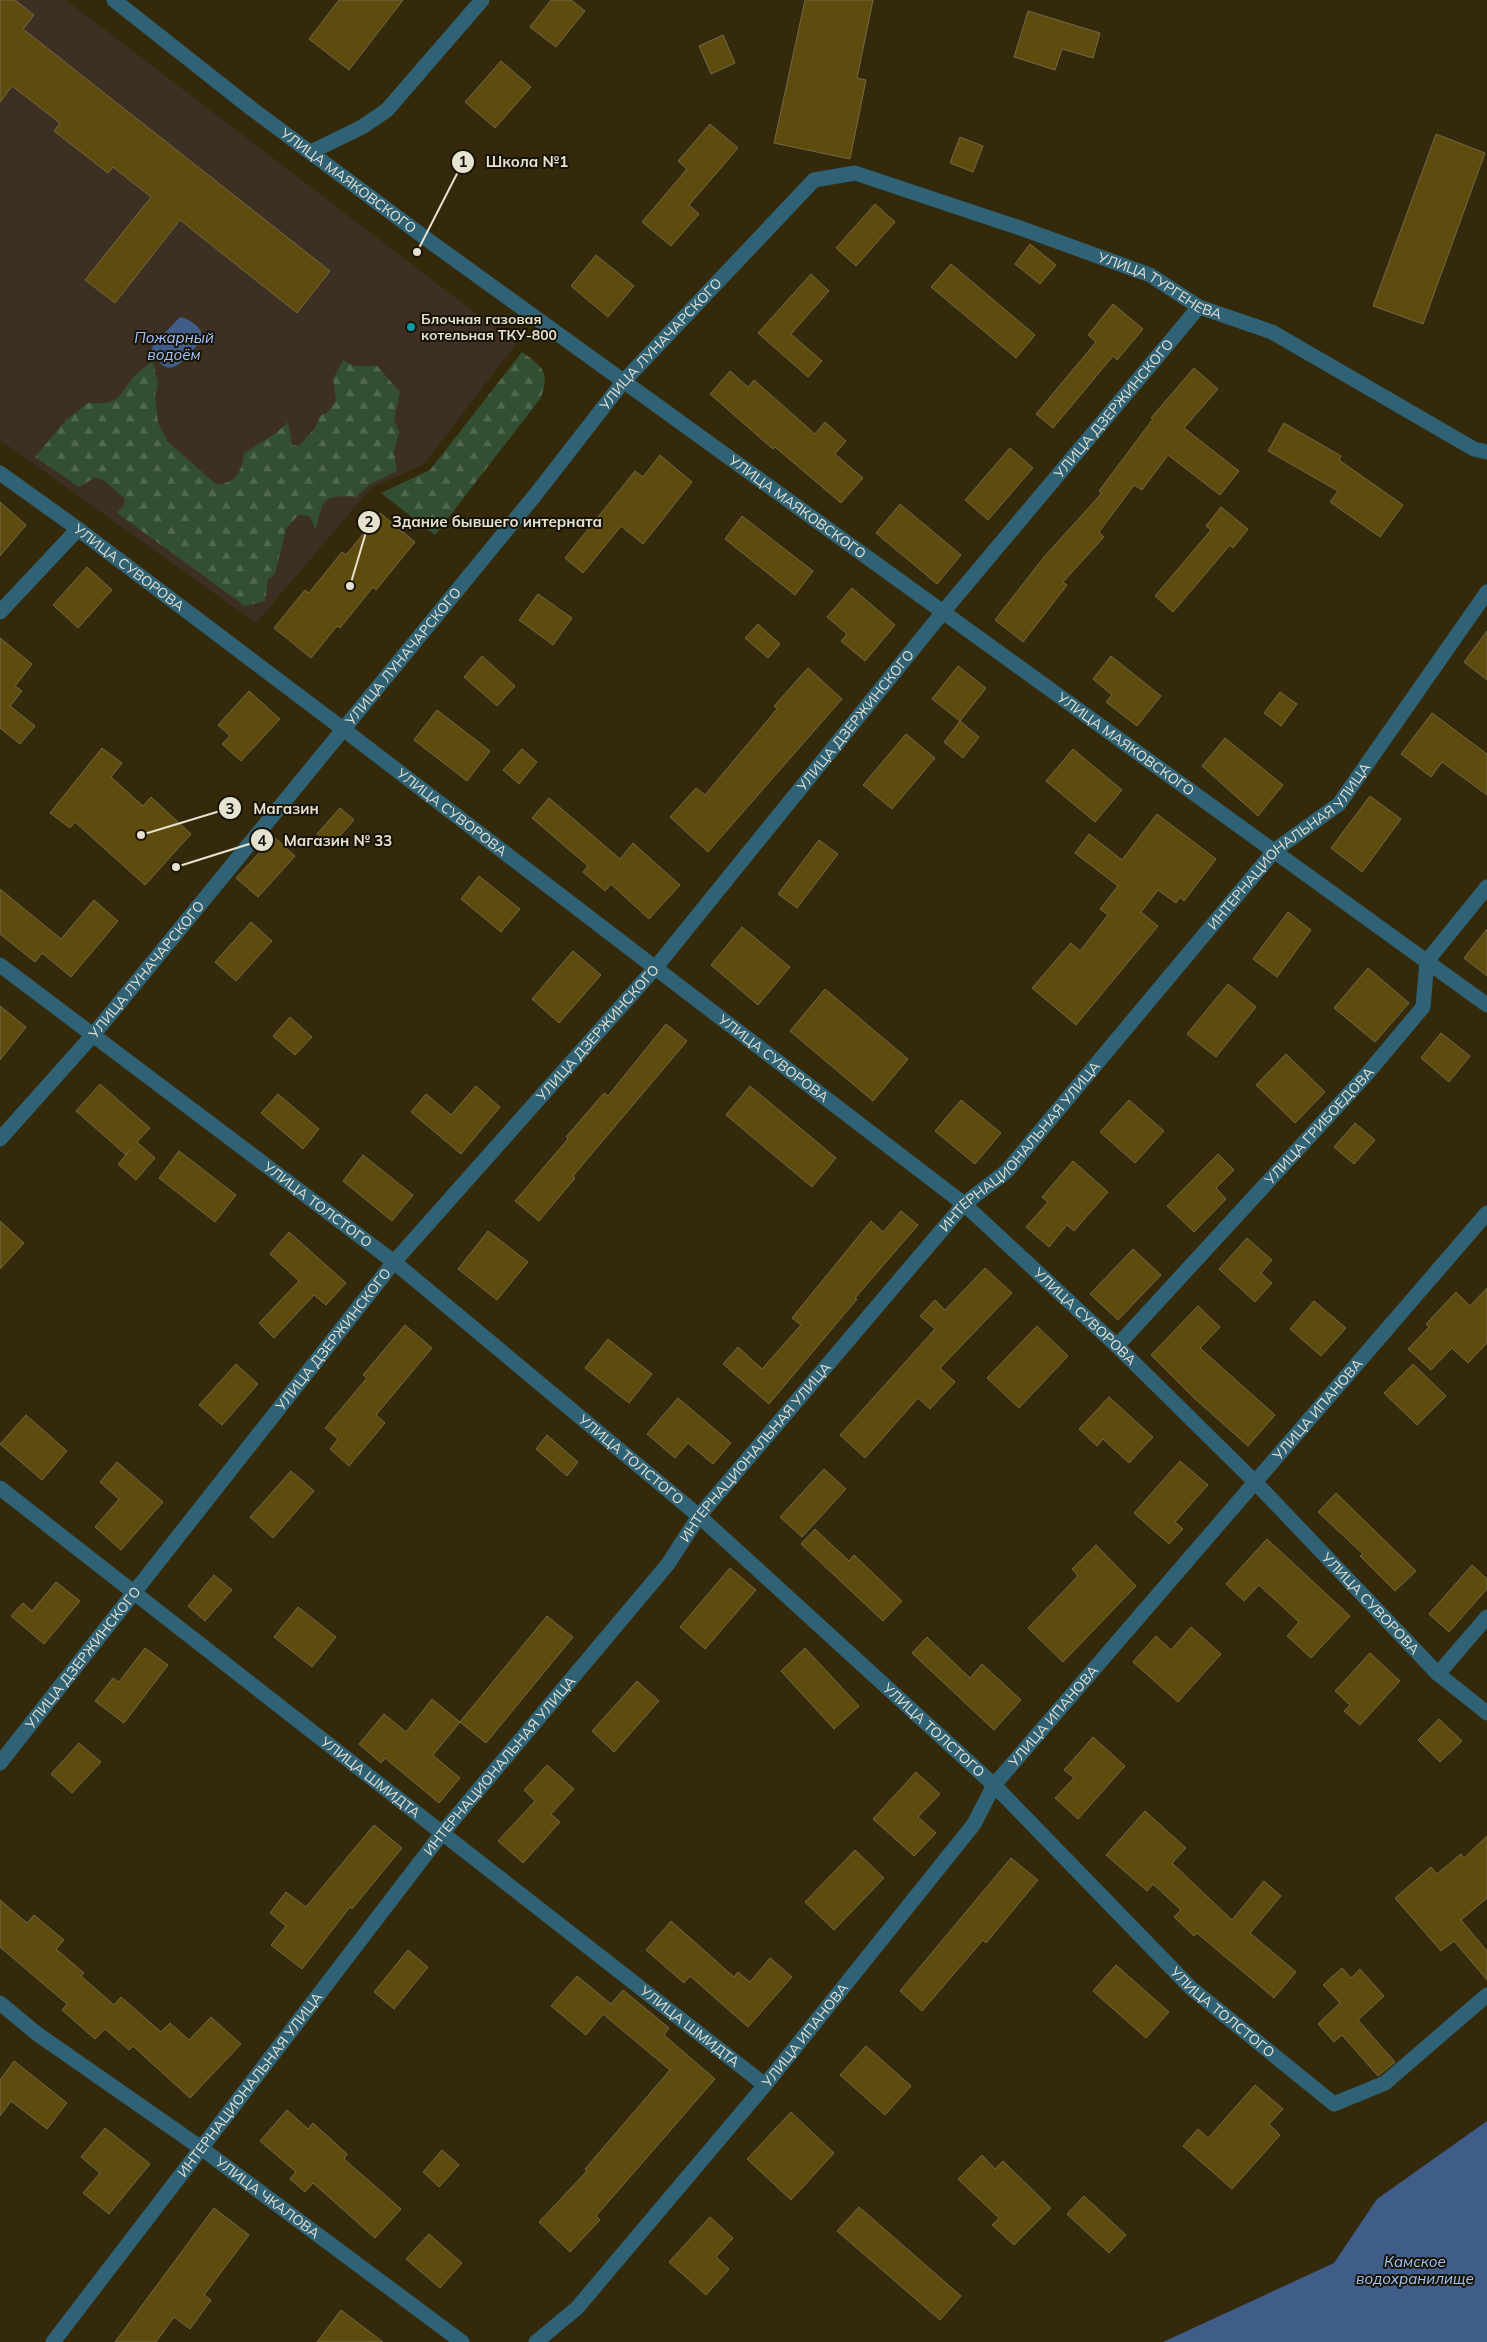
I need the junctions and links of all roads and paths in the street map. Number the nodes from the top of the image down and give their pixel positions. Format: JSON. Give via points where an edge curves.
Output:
{"nodes":[{"id":1,"x":114,"y":0,"type":"edge"},
{"id":2,"x":482,"y":0,"type":"edge"},
{"id":3,"x":311,"y":152,"type":"junction"},
{"id":4,"x":814,"y":180,"type":"joint"},
{"id":5,"x":1199,"y":306,"type":"junction"},
{"id":6,"x":623,"y":382,"type":"junction"},
{"id":7,"x":1487,"y":452,"type":"edge"},
{"id":8,"x":0,"y":473,"type":"edge"},
{"id":9,"x":78,"y":529,"type":"junction"},
{"id":10,"x":1487,"y":592,"type":"edge"},
{"id":11,"x":0,"y":612,"type":"edge"},
{"id":12,"x":943,"y":612,"type":"junction"},
{"id":13,"x":343,"y":729,"type":"junction"},
{"id":14,"x":1275,"y":850,"type":"junction"},
{"id":15,"x":1487,"y":886,"type":"edge"},
{"id":16,"x":1427,"y":961,"type":"junction"},
{"id":17,"x":0,"y":965,"type":"edge"},
{"id":18,"x":656,"y":967,"type":"junction"},
{"id":19,"x":1487,"y":1005,"type":"edge"},
{"id":20,"x":92,"y":1035,"type":"junction"},
{"id":21,"x":0,"y":1139,"type":"edge"},
{"id":22,"x":964,"y":1204,"type":"junction"},
{"id":23,"x":1487,"y":1213,"type":"edge"},
{"id":24,"x":394,"y":1262,"type":"junction"},
{"id":25,"x":1117,"y":1346,"type":"junction"},
{"id":26,"x":1256,"y":1483,"type":"junction"},
{"id":27,"x":0,"y":1488,"type":"edge"},
{"id":28,"x":699,"y":1516,"type":"junction"},
{"id":29,"x":134,"y":1594,"type":"junction"},
{"id":30,"x":1487,"y":1616,"type":"edge"},
{"id":31,"x":1438,"y":1674,"type":"junction"},
{"id":32,"x":1487,"y":1713,"type":"edge"},
{"id":33,"x":0,"y":1763,"type":"edge"},
{"id":34,"x":994,"y":1785,"type":"junction"},
{"id":35,"x":443,"y":1832,"type":"junction"},
{"id":36,"x":1487,"y":1995,"type":"edge"},
{"id":37,"x":0,"y":2003,"type":"edge"},
{"id":38,"x":765,"y":2085,"type":"junction"},
{"id":39,"x":201,"y":2148,"type":"junction"},
{"id":40,"x":53,"y":2342,"type":"edge"},
{"id":41,"x":462,"y":2342,"type":"edge"},
{"id":42,"x":536,"y":2342,"type":"edge"}],
"edges":[{"from":1,"to":3,"type":"street","name":"УЛИЦА МАЯКОВСКОГО"},
{"from":2,"to":3,"type":"street","via":[[387,110],[362,127]]},
{"from":3,"to":6,"type":"street","name":"УЛИЦА МАЯКОВСКОГО"},
{"from":4,"to":5,"type":"street","name":"УЛИЦА ТУРГЕНЕВА","via":[[855,173],[1150,275]]},
{"from":4,"to":6,"type":"street","name":"УЛИЦА ЛУНАЧАРСКОГО"},
{"from":5,"to":7,"type":"street","name":"УЛИЦА ТУРГЕНЕВА","via":[[1272,332],[1474,448]]},
{"from":5,"to":12,"type":"street","name":"УЛИЦА ДЗЕРЖИНСКОГО"},
{"from":6,"to":12,"type":"street","name":"УЛИЦА МАЯКОВСКОГО"},
{"from":6,"to":13,"type":"street","name":"УЛИЦА ЛУНАЧАРСКОГО"},
{"from":8,"to":9,"type":"street","name":"УЛИЦА СУВОРОВА"},
{"from":9,"to":11,"type":"street"},
{"from":9,"to":13,"type":"street","name":"УЛИЦА СУВОРОВА"},
{"from":10,"to":14,"type":"street","name":"ИНТЕРНАЦИОНАЛЬНАЯ УЛИЦА","via":[[1339,804]]},
{"from":12,"to":14,"type":"street","name":"УЛИЦА МАЯКОВСКОГО"},
{"from":12,"to":18,"type":"street","name":"УЛИЦА ДЗЕРЖИНСКОГО"},
{"from":13,"to":18,"type":"street","name":"УЛИЦА СУВОРОВА"},
{"from":13,"to":20,"type":"street","name":"УЛИЦА ЛУНАЧАРСКОГО"},
{"from":14,"to":16,"type":"street","name":"УЛИЦА МАЯКОВСКОГО"},
{"from":14,"to":22,"type":"street","name":"ИНТЕРНАЦИОНАЛЬНАЯ УЛИЦА","via":[[1007,1171]]},
{"from":15,"to":16,"type":"street"},
{"from":16,"to":19,"type":"street","name":"УЛИЦА МАЯКОВСКОГО"},
{"from":16,"to":25,"type":"street","name":"УЛИЦА ГРИБОЕДОВА","via":[[1422,1008],[1366,1075]]},
{"from":17,"to":20,"type":"street","name":"УЛИЦА ТОЛСТОГО"},
{"from":18,"to":22,"type":"street","name":"УЛИЦА СУВОРОВА"},
{"from":18,"to":24,"type":"street","name":"УЛИЦА ДЗЕРЖИНСКОГО"},
{"from":20,"to":21,"type":"street","name":"УЛИЦА ЛУНАЧАРСКОГО"},
{"from":20,"to":24,"type":"street","name":"УЛИЦА ТОЛСТОГО"},
{"from":22,"to":25,"type":"street","name":"УЛИЦА СУВОРОВА"},
{"from":22,"to":28,"type":"street","name":"ИНТЕРНАЦИОНАЛЬНАЯ УЛИЦА"},
{"from":23,"to":26,"type":"street","name":"УЛИЦА ИПАНОВА"},
{"from":24,"to":28,"type":"street","name":"УЛИЦА ТОЛСТОГО"},
{"from":24,"to":29,"type":"street","name":"УЛИЦА ДЗЕРЖИНСКОГО"},
{"from":25,"to":26,"type":"street","name":"УЛИЦА СУВОРОВА"},
{"from":26,"to":31,"type":"street","name":"УЛИЦА СУВОРОВА"},
{"from":26,"to":34,"type":"street","name":"УЛИЦА ИПАНОВА"},
{"from":27,"to":29,"type":"street","name":"УЛИЦА ШМИДТА"},
{"from":28,"to":34,"type":"street","name":"УЛИЦА ТОЛСТОГО"},
{"from":28,"to":35,"type":"street","name":"ИНТЕРНАЦИОНАЛЬНАЯ УЛИЦА","via":[[668,1564]]},
{"from":29,"to":33,"type":"street","name":"УЛИЦА ДЗЕРЖИНСКОГО"},
{"from":29,"to":35,"type":"street","name":"УЛИЦА ШМИДТА"},
{"from":30,"to":31,"type":"street"},
{"from":31,"to":32,"type":"street","name":"УЛИЦА СУВОРОВА"},
{"from":34,"to":36,"type":"street","name":"УЛИЦА ТОЛСТОГО","via":[[1191,1988],[1334,2104],[1385,2083]]},
{"from":34,"to":38,"type":"street","name":"УЛИЦА ИПАНОВА","via":[[974,1824]]},
{"from":35,"to":38,"type":"street","name":"УЛИЦА ШМИДТА"},
{"from":35,"to":39,"type":"street","name":"ИНТЕРНАЦИОНАЛЬНАЯ УЛИЦА"},
{"from":37,"to":39,"type":"street","name":"УЛИЦА ЧКАЛОВА","via":[[36,2033]]},
{"from":38,"to":42,"type":"street","name":"УЛИЦА ИПАНОВА","via":[[577,2308]]},
{"from":39,"to":40,"type":"street","name":"ИНТЕРНАЦИОНАЛЬНАЯ УЛИЦА"},
{"from":39,"to":41,"type":"street","name":"УЛИЦА ЧКАЛОВА"}]}
